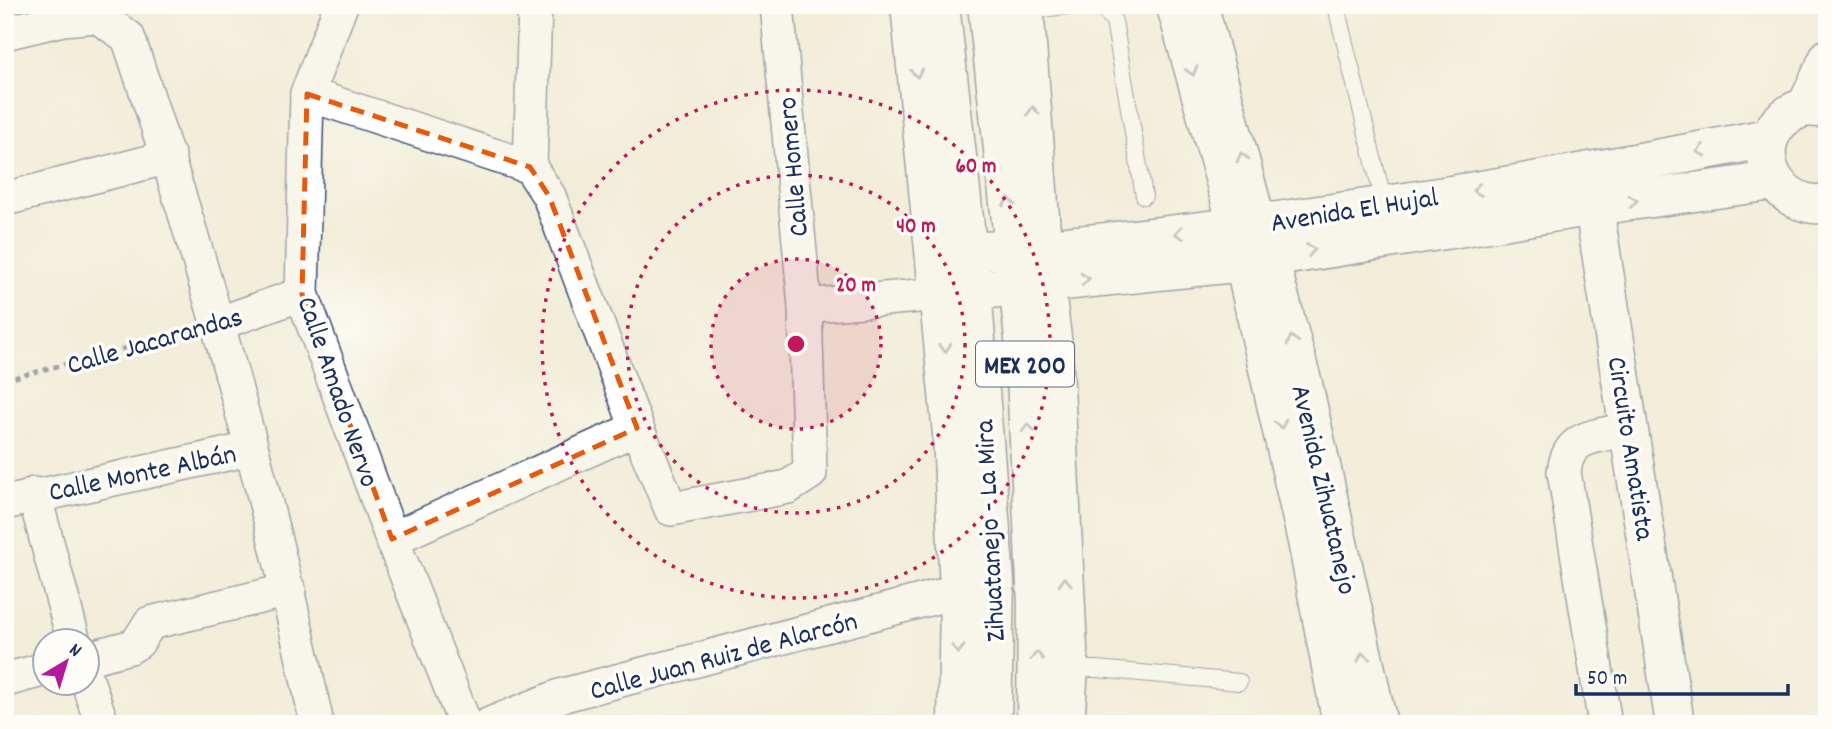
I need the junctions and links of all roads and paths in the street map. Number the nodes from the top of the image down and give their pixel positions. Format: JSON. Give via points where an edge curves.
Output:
{"nodes":[{"id":1,"x":341,"y":5,"type":"edge"},
{"id":2,"x":535,"y":5,"type":"edge"},
{"id":3,"x":777,"y":5,"type":"edge"},
{"id":4,"x":910,"y":5,"type":"edge"},
{"id":5,"x":940,"y":5,"type":"edge"},
{"id":6,"x":987,"y":5,"type":"edge"},
{"id":7,"x":1074,"y":5,"type":"edge"},
{"id":8,"x":1094,"y":5,"type":"edge"},
{"id":9,"x":1173,"y":5,"type":"edge"},
{"id":10,"x":1201,"y":5,"type":"edge"},
{"id":11,"x":1025,"y":8,"type":"edge"},
{"id":12,"x":1338,"y":15,"type":"dead end"},
{"id":13,"x":5,"y":33,"type":"edge"},
{"id":14,"x":1827,"y":56,"type":"edge"},
{"id":15,"x":307,"y":94,"type":"junction"},
{"id":16,"x":1815,"y":108,"type":"edge"},
{"id":17,"x":1768,"y":138,"type":"junction"},
{"id":18,"x":169,"y":157,"type":"junction"},
{"id":19,"x":530,"y":167,"type":"junction"},
{"id":20,"x":1773,"y":181,"type":"junction"},
{"id":21,"x":1592,"y":190,"type":"junction"},
{"id":22,"x":1144,"y":195,"type":"dead end"},
{"id":23,"x":5,"y":199,"type":"edge"},
{"id":24,"x":1384,"y":203,"type":"junction"},
{"id":25,"x":1825,"y":206,"type":"edge"},
{"id":26,"x":1252,"y":242,"type":"junction"},
{"id":27,"x":952,"y":252,"type":"junction"},
{"id":28,"x":1030,"y":266,"type":"junction"},
{"id":29,"x":956,"y":292,"type":"junction"},
{"id":30,"x":302,"y":294,"type":"junction"},
{"id":31,"x":805,"y":306,"type":"junction"},
{"id":32,"x":219,"y":323,"type":"junction"},
{"id":33,"x":5,"y":380,"type":"edge"},
{"id":34,"x":637,"y":428,"type":"junction"},
{"id":35,"x":1630,"y":429,"type":"junction"},
{"id":36,"x":250,"y":449,"type":"junction"},
{"id":37,"x":20,"y":498,"type":"edge"},
{"id":38,"x":392,"y":539,"type":"junction"},
{"id":39,"x":1322,"y":541,"type":"junction"},
{"id":40,"x":289,"y":590,"type":"junction"},
{"id":41,"x":959,"y":591,"type":"junction"},
{"id":42,"x":69,"y":628,"type":"edge"},
{"id":43,"x":102,"y":654,"type":"edge"},
{"id":44,"x":1069,"y":669,"type":"junction"},
{"id":45,"x":32,"y":673,"type":"edge"},
{"id":46,"x":5,"y":680,"type":"edge"},
{"id":47,"x":1239,"y":682,"type":"dead end"},
{"id":48,"x":93,"y":698,"type":"edge"},
{"id":49,"x":102,"y":724,"type":"edge"},
{"id":50,"x":317,"y":724,"type":"edge"},
{"id":51,"x":465,"y":724,"type":"edge"},
{"id":52,"x":490,"y":724,"type":"edge"},
{"id":53,"x":957,"y":724,"type":"edge"},
{"id":54,"x":992,"y":724,"type":"edge"},
{"id":55,"x":1036,"y":724,"type":"edge"},
{"id":56,"x":1065,"y":724,"type":"edge"},
{"id":57,"x":1342,"y":724,"type":"edge"},
{"id":58,"x":1378,"y":724,"type":"edge"},
{"id":59,"x":1605,"y":724,"type":"edge"},
{"id":60,"x":1675,"y":724,"type":"edge"}],
"edges":[{"from":1,"to":15,"type":"street","name":"Calle Amado Nervo"},
{"from":2,"to":19,"type":"street"},
{"from":3,"to":31,"type":"street","name":"Calle Homero"},
{"from":4,"to":27,"type":"main road","one_way":true},
{"from":5,"to":27,"type":"main road","name":"Zihuatanejo - La Mira","number":"MEX 200"},
{"from":28,"to":6,"type":"main road","name":"Zihuatanejo - La Mira","number":"MEX 200","one_way":true},
{"from":7,"to":11,"type":"lane"},
{"from":8,"to":22,"type":"lane","via":[[1114,21]]},
{"from":9,"to":26,"type":"street","one_way":true},
{"from":26,"to":10,"type":"street","one_way":true},
{"from":28,"to":11,"type":"main road","one_way":true},
{"from":12,"to":24,"type":"lane"},
{"from":13,"to":18,"type":"street","via":[[97,16],[128,37]]},
{"from":14,"to":16,"type":"street"},
{"from":15,"to":19,"type":"street"},
{"from":15,"to":30,"type":"street","name":"Calle Amado Nervo"},
{"from":16,"to":17,"type":"main road","via":[[1781,118]]},
{"from":17,"to":20,"type":"main road","via":[[1765,152]]},
{"from":17,"to":21,"type":"main road","name":"Avenida El Hujal","one_way":true},
{"from":18,"to":23,"type":"street"},
{"from":18,"to":32,"type":"street"},
{"from":19,"to":34,"type":"street","name":"Calle Homero","via":[[549,196]]},
{"from":21,"to":20,"type":"main road","name":"Avenida El Hujal","one_way":true},
{"from":20,"to":25,"type":"main road","via":[[1787,196]]},
{"from":21,"to":24,"type":"main road","name":"Avenida El Hujal","one_way":true},
{"from":26,"to":21,"type":"main road","name":"Avenida El Hujal","one_way":true},
{"from":21,"to":35,"type":"main road","name":"Circuito Amatista"},
{"from":24,"to":26,"type":"main road","name":"Avenida El Hujal"},
{"from":26,"to":28,"type":"main road","name":"Avenida El Hujal"},
{"from":26,"to":39,"type":"main road","name":"Avenida Zihuatanejo"},
{"from":27,"to":28,"type":"main road","name":"Avenida El Hujal"},
{"from":27,"to":29,"type":"main road","name":"Zihuatanejo - La Mira","number":"MEX 200"},
{"from":28,"to":29,"type":"main road","name":"Avenida El Hujal"},
{"from":44,"to":28,"type":"main road","one_way":true,"via":[[1054,358]]},
{"from":55,"to":28,"type":"main road","name":"Zihuatanejo - La Mira","number":"MEX 200","one_way":true,"via":[[1037,604],[1024,338]]},
{"from":29,"to":31,"type":"street"},
{"from":29,"to":41,"type":"main road","one_way":true,"via":[[952,435]]},
{"from":29,"to":54,"type":"main road","name":"Zihuatanejo - La Mira","number":"MEX 200","via":[[995,581]]},
{"from":30,"to":32,"type":"street","name":"Calle Jacarandas"},
{"from":30,"to":38,"type":"street","name":"Calle Amado Nervo"},
{"from":31,"to":34,"type":"street","name":"Calle Homero","via":[[810,473],[788,487],[671,509]]},
{"from":32,"to":33,"type":"path","name":"Calle Jacarandas"},
{"from":32,"to":36,"type":"street"},
{"from":34,"to":38,"type":"street"},
{"from":35,"to":59,"type":"street","via":[[1579,441],[1566,455],[1564,472]]},
{"from":35,"to":60,"type":"main road","name":"Circuito Amatista"},
{"from":36,"to":37,"type":"street","name":"Calle Monte Albán"},
{"from":36,"to":40,"type":"street"},
{"from":37,"to":42,"type":"street"},
{"from":38,"to":51,"type":"street","name":"Calle Amado Nervo"},
{"from":39,"to":57,"type":"main road","name":"Avenida Zihuatanejo"},
{"from":58,"to":39,"type":"main road","name":"Avenida Zihuatanejo","one_way":true},
{"from":40,"to":43,"type":"street","via":[[150,623],[138,642]]},
{"from":40,"to":50,"type":"street"},
{"from":41,"to":52,"type":"street","name":"Calle Juan Ruiz de Alarcón","via":[[560,696]]},
{"from":41,"to":53,"type":"main road","one_way":true},
{"from":44,"to":47,"type":"lane"},
{"from":44,"to":56,"type":"main road"},
{"from":45,"to":46,"type":"street"},
{"from":48,"to":49,"type":"street"}]}
